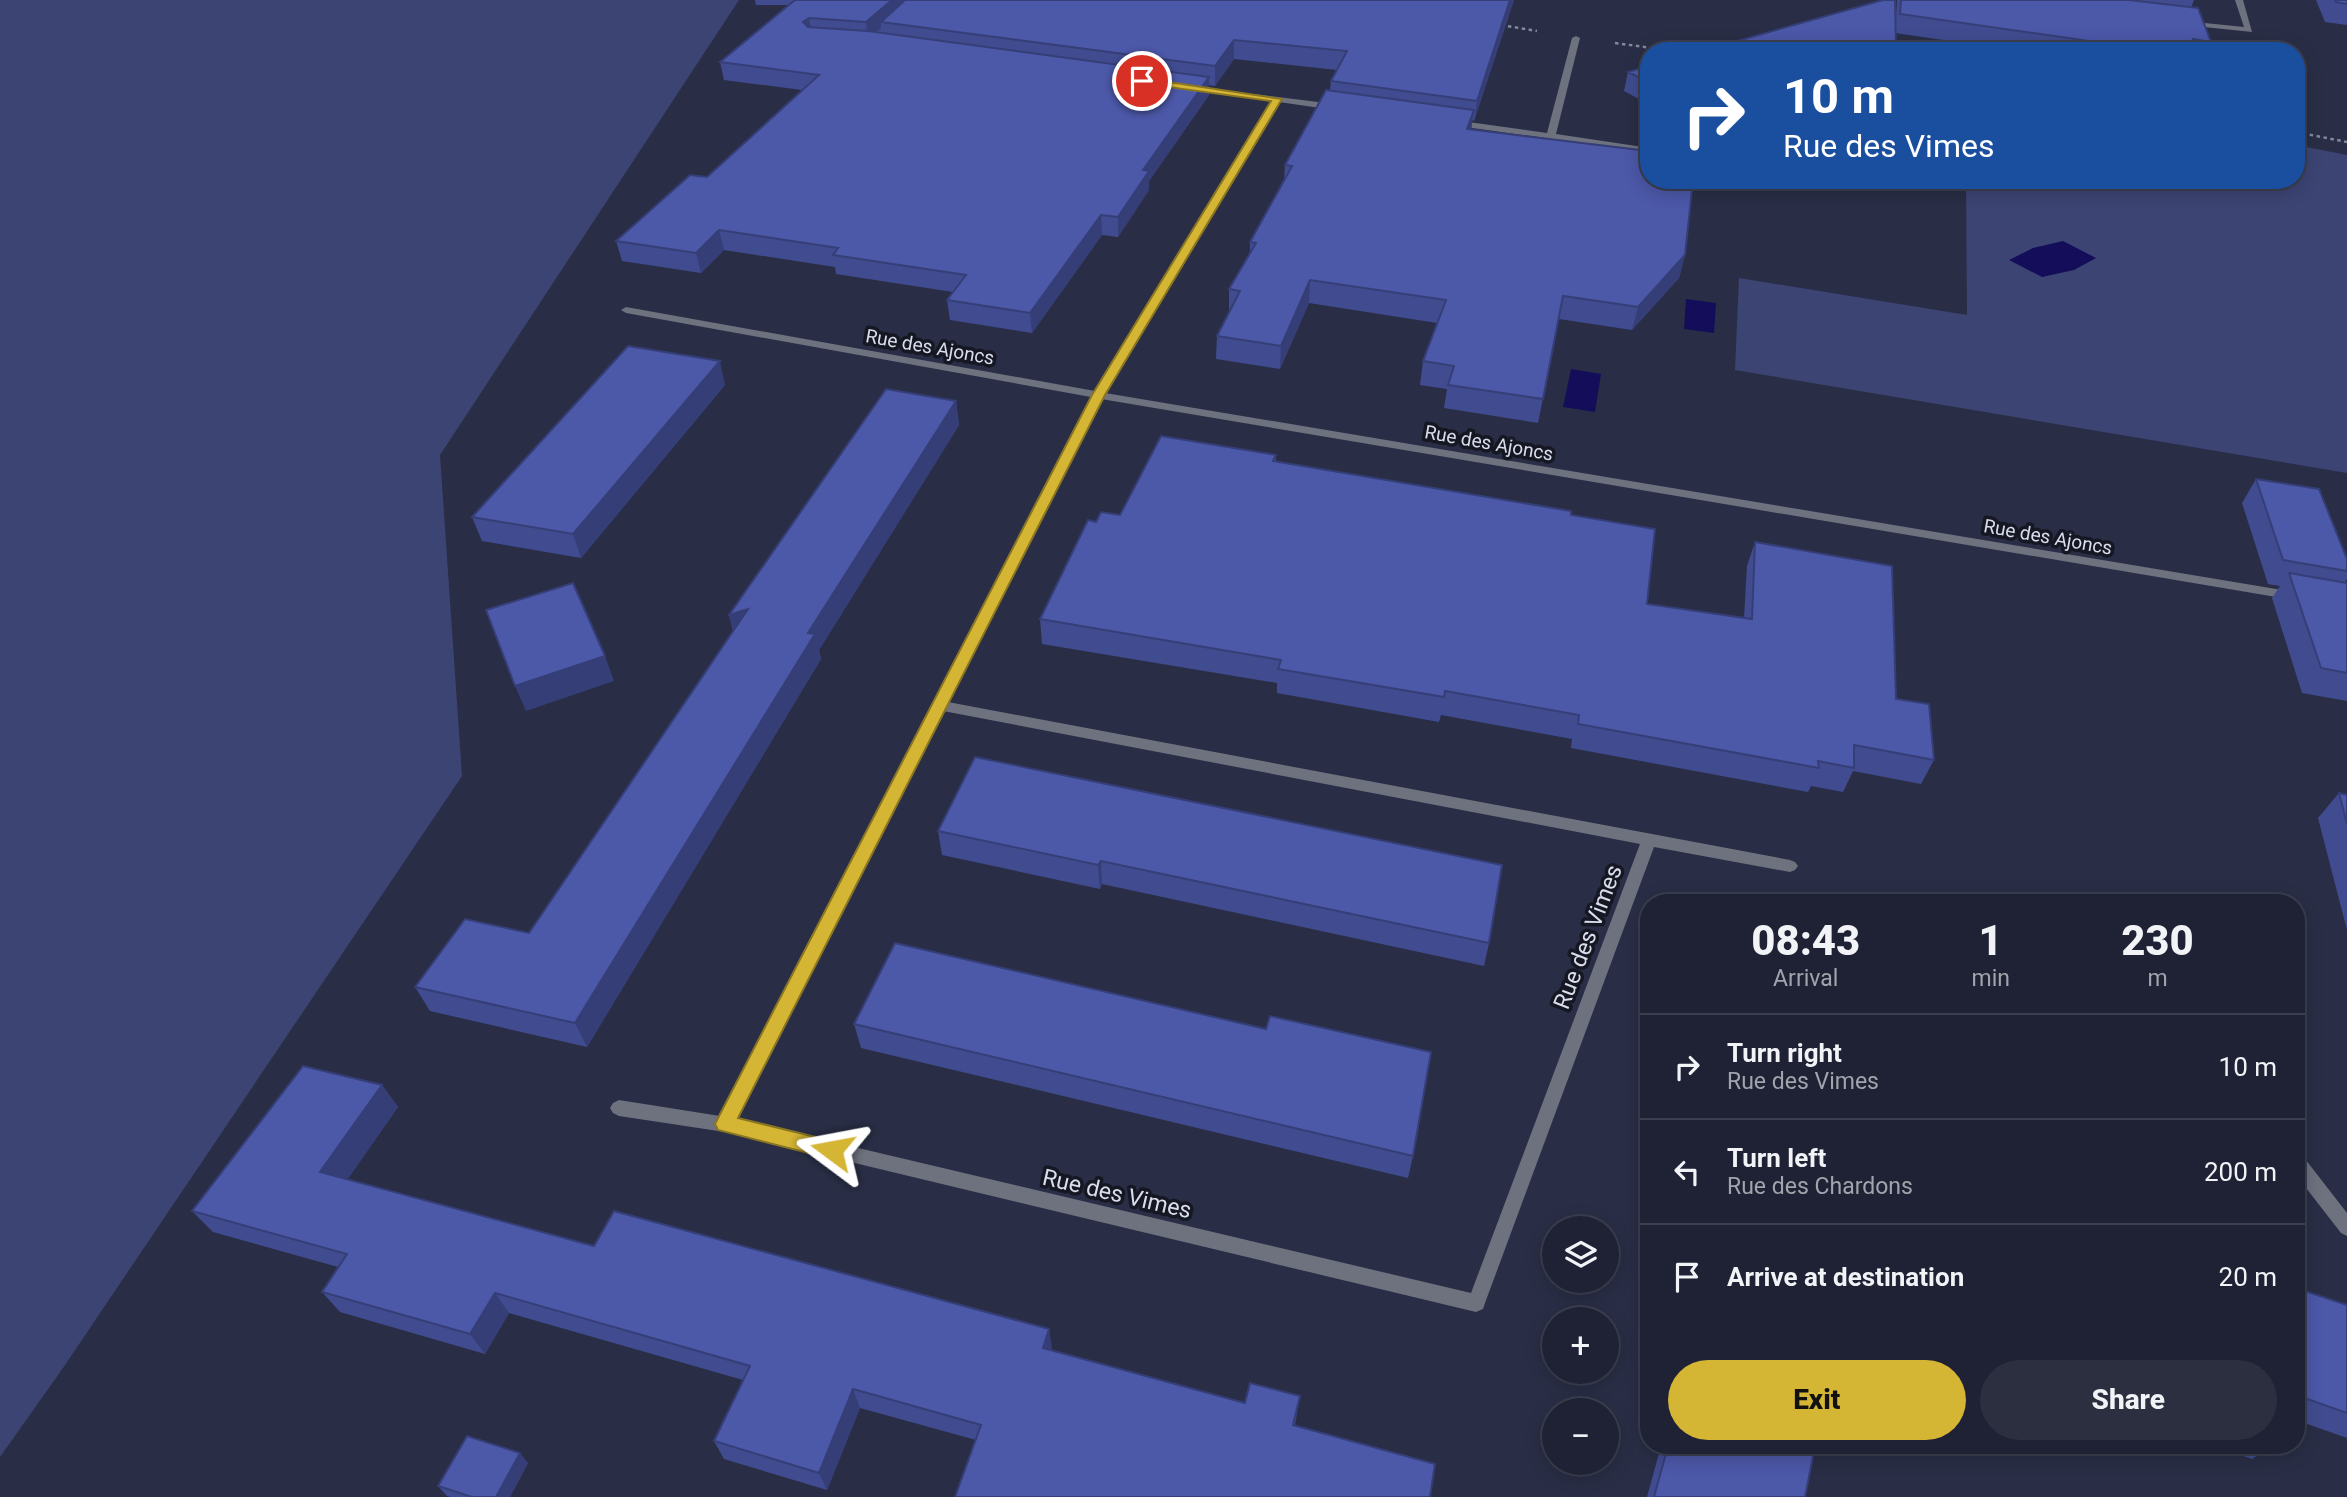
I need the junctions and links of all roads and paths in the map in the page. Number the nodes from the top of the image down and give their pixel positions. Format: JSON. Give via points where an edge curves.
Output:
{"nodes":[{"id":1,"x":2239,"y":0,"type":"edge"},
{"id":2,"x":2169,"y":21,"type":"edge"},
{"id":3,"x":1494,"y":24,"type":"edge"},
{"id":4,"x":1576,"y":38,"type":"junction"},
{"id":5,"x":1640,"y":46,"type":"edge"},
{"id":6,"x":1182,"y":86,"type":"edge"},
{"id":7,"x":1277,"y":99,"type":"junction"},
{"id":8,"x":1345,"y":108,"type":"edge"},
{"id":9,"x":1441,"y":121,"type":"edge"},
{"id":10,"x":2305,"y":134,"type":"edge"},
{"id":11,"x":1551,"y":136,"type":"junction"},
{"id":12,"x":2347,"y":142,"type":"edge"},
{"id":13,"x":1640,"y":150,"type":"edge"},
{"id":14,"x":626,"y":310,"type":"dead end"},
{"id":15,"x":1098,"y":395,"type":"junction"},
{"id":16,"x":2306,"y":598,"type":"edge"},
{"id":17,"x":939,"y":705,"type":"junction"},
{"id":18,"x":1649,"y":839,"type":"junction"},
{"id":19,"x":1790,"y":866,"type":"dead end"},
{"id":20,"x":619,"y":1108,"type":"dead end"},
{"id":21,"x":725,"y":1124,"type":"junction"},
{"id":22,"x":2305,"y":1173,"type":"edge"},
{"id":23,"x":2347,"y":1227,"type":"edge"}],
"edges":[{"from":1,"to":2,"type":"street","via":[[2249,30]]},
{"from":3,"to":4,"type":"path"},
{"from":4,"to":5,"type":"path"},
{"from":4,"to":11,"type":"street"},
{"from":6,"to":7,"type":"street"},
{"from":7,"to":8,"type":"street"},
{"from":7,"to":15,"type":"street"},
{"from":9,"to":11,"type":"street"},
{"from":10,"to":12,"type":"path"},
{"from":11,"to":13,"type":"street"},
{"from":14,"to":15,"type":"street","name":"Rue des Ajoncs"},
{"from":15,"to":16,"type":"street","name":"Rue des Ajoncs"},
{"from":15,"to":17,"type":"street"},
{"from":17,"to":18,"type":"street"},
{"from":17,"to":21,"type":"street"},
{"from":18,"to":19,"type":"street"},
{"from":18,"to":21,"type":"street","name":"Rue des Vimes","via":[[1476,1303]]},
{"from":20,"to":21,"type":"street"},
{"from":22,"to":23,"type":"street"}]}
